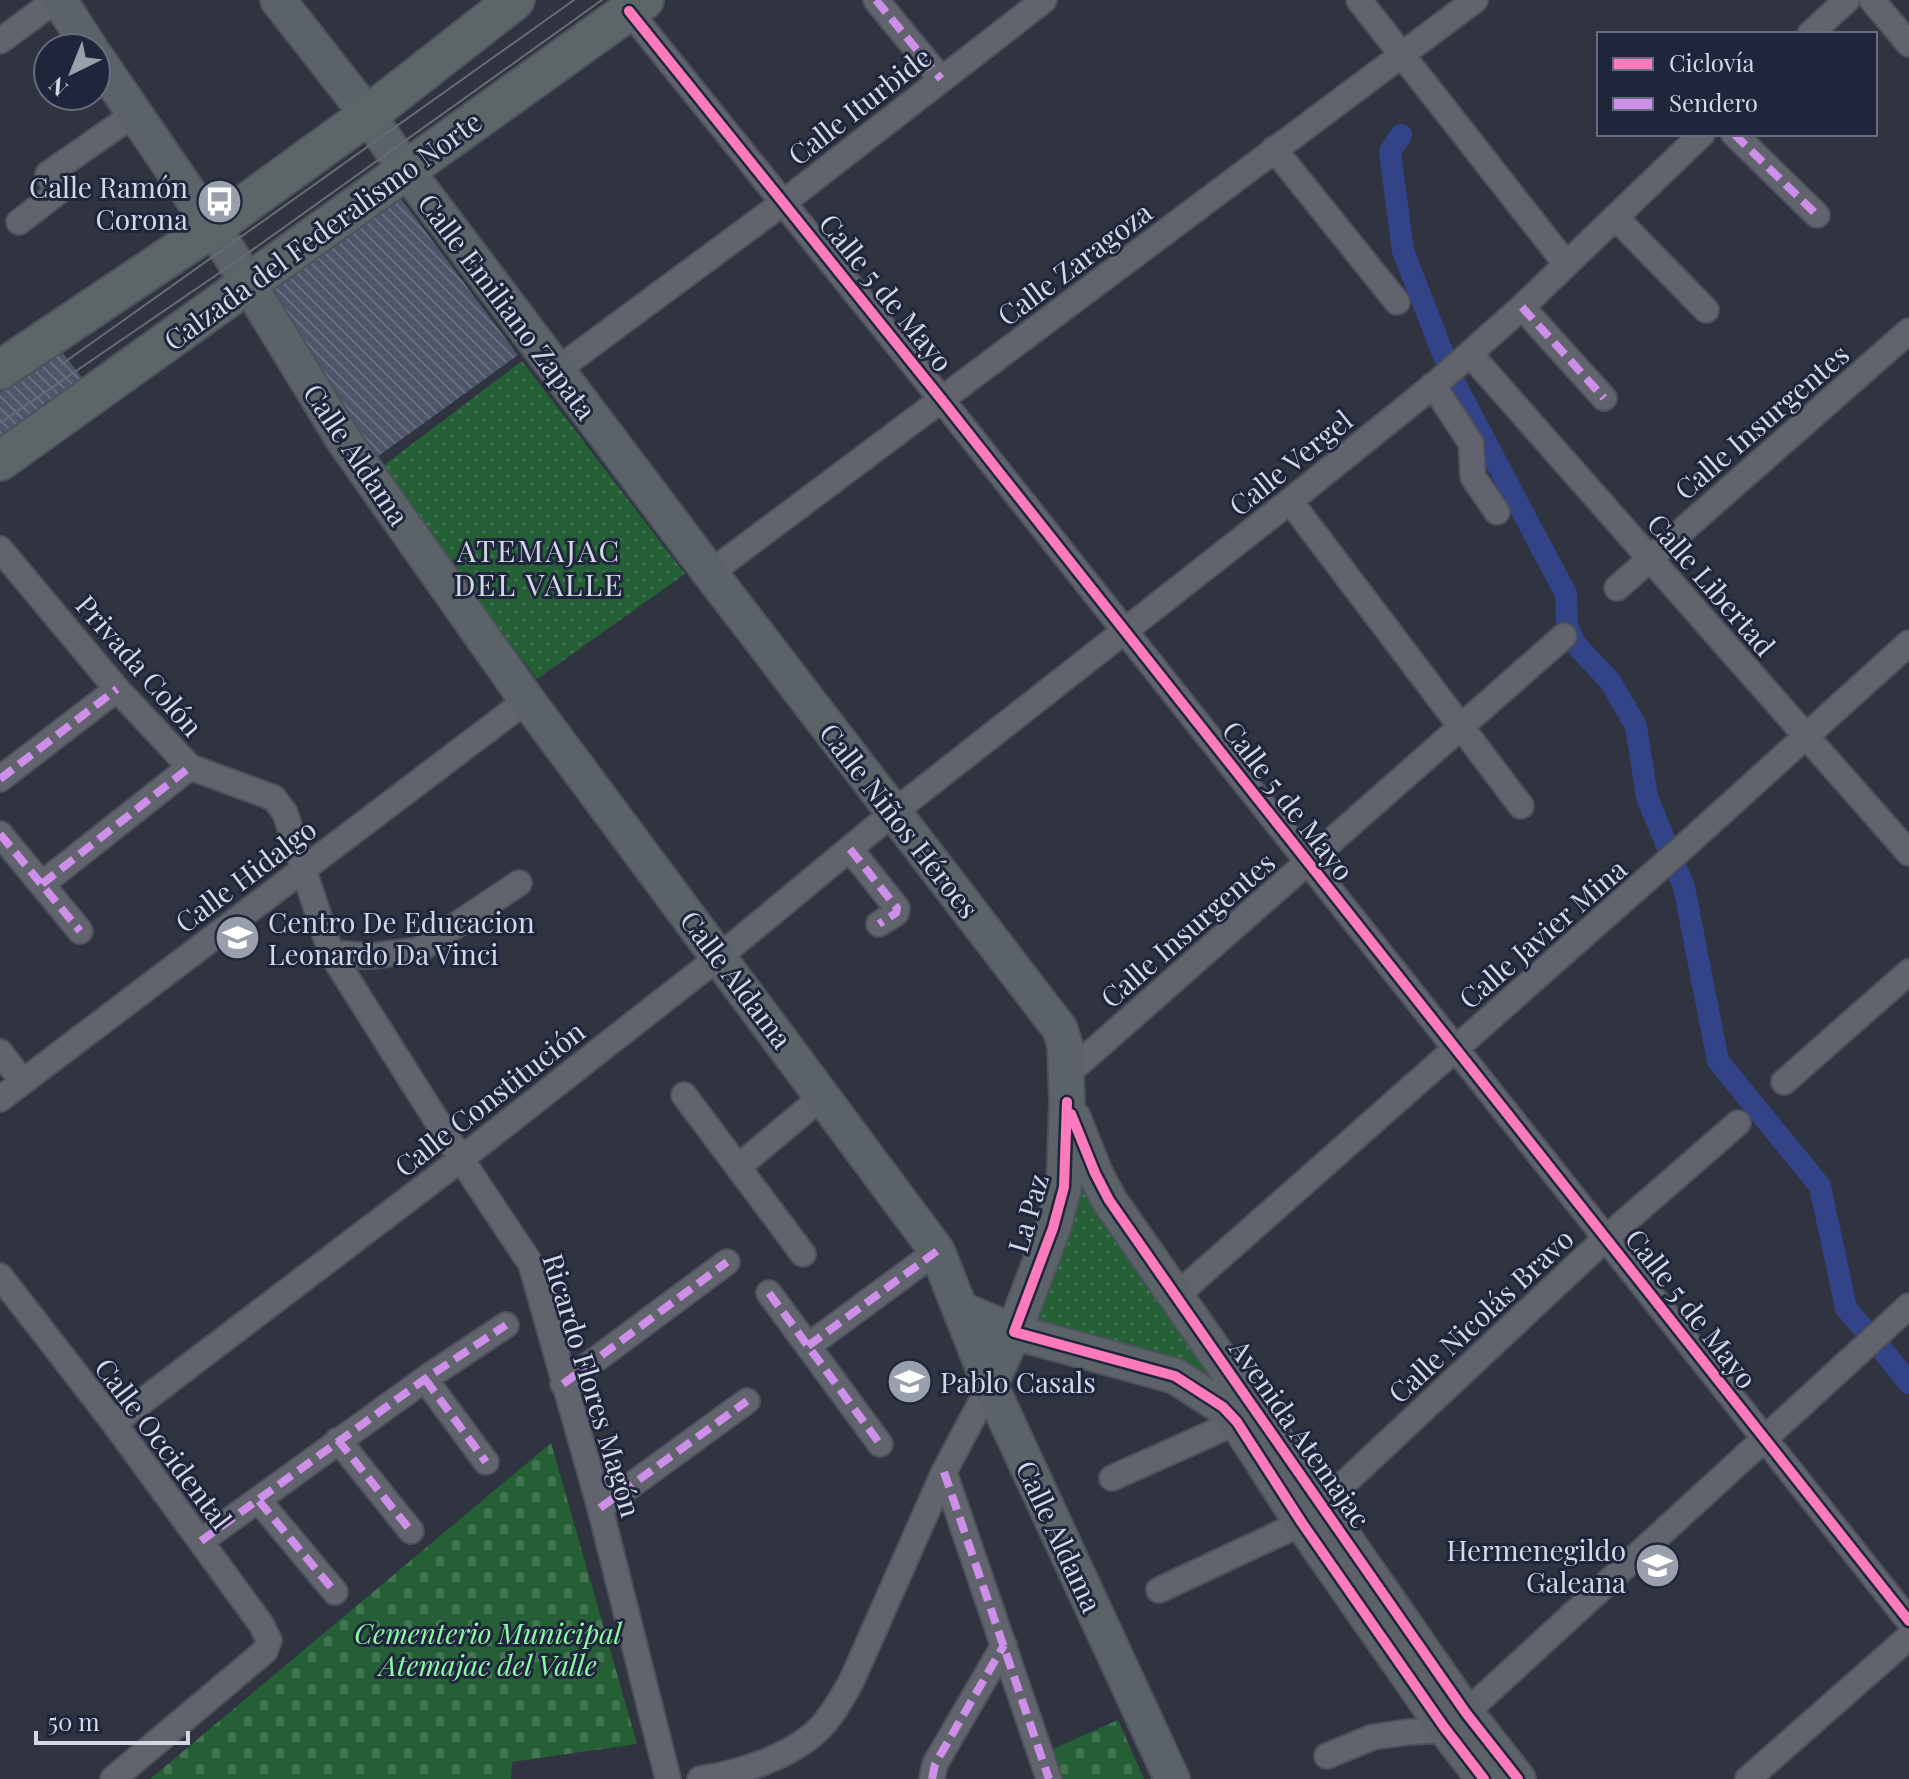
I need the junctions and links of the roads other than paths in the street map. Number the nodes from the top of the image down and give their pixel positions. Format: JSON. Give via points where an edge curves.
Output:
{"nodes":[{"id":1,"x":57,"y":0,"type":"edge"},
{"id":2,"x":278,"y":0,"type":"edge"},
{"id":3,"x":515,"y":0,"type":"edge"},
{"id":4,"x":876,"y":0,"type":"edge"},
{"id":5,"x":1044,"y":0,"type":"edge"},
{"id":6,"x":1359,"y":0,"type":"edge"},
{"id":7,"x":1475,"y":0,"type":"edge"},
{"id":8,"x":1847,"y":0,"type":"edge"},
{"id":9,"x":1872,"y":0,"type":"edge"},
{"id":10,"x":637,"y":6,"type":"edge"},
{"id":11,"x":79,"y":32,"type":"edge"},
{"id":12,"x":1812,"y":32,"type":"edge"},
{"id":13,"x":0,"y":41,"type":"edge"},
{"id":14,"x":1909,"y":44,"type":"edge"},
{"id":15,"x":1401,"y":53,"type":"junction"},
{"id":16,"x":941,"y":79,"type":"junction"},
{"id":17,"x":112,"y":82,"type":"edge"},
{"id":18,"x":133,"y":115,"type":"junction"},
{"id":19,"x":368,"y":115,"type":"junction"},
{"id":20,"x":1700,"y":136,"type":"edge"},
{"id":21,"x":1736,"y":136,"type":"edge"},
{"id":22,"x":1274,"y":149,"type":"junction"},
{"id":23,"x":406,"y":170,"type":"junction"},
{"id":24,"x":784,"y":202,"type":"junction"},
{"id":25,"x":1817,"y":215,"type":"dead end"},
{"id":26,"x":1615,"y":217,"type":"junction"},
{"id":27,"x":19,"y":222,"type":"dead end"},
{"id":28,"x":212,"y":228,"type":"junction"},
{"id":29,"x":1566,"y":264,"type":"junction"},
{"id":30,"x":246,"y":284,"type":"junction"},
{"id":31,"x":1397,"y":302,"type":"dead end"},
{"id":32,"x":1522,"y":307,"type":"junction"},
{"id":33,"x":1706,"y":310,"type":"dead end"},
{"id":34,"x":1909,"y":331,"type":"edge"},
{"id":35,"x":1467,"y":357,"type":"junction"},
{"id":36,"x":0,"y":370,"type":"edge"},
{"id":37,"x":557,"y":370,"type":"junction"},
{"id":38,"x":1436,"y":383,"type":"junction"},
{"id":39,"x":1604,"y":398,"type":"dead end"},
{"id":40,"x":942,"y":400,"type":"junction"},
{"id":41,"x":0,"y":461,"type":"edge"},
{"id":42,"x":1290,"y":501,"type":"junction"},
{"id":43,"x":1497,"y":512,"type":"dead end"},
{"id":44,"x":0,"y":549,"type":"edge"},
{"id":45,"x":1651,"y":559,"type":"junction"},
{"id":46,"x":710,"y":573,"type":"junction"},
{"id":47,"x":1617,"y":588,"type":"dead end"},
{"id":48,"x":1124,"y":631,"type":"junction"},
{"id":49,"x":1564,"y":636,"type":"dead end"},
{"id":50,"x":1909,"y":643,"type":"edge"},
{"id":51,"x":117,"y":689,"type":"junction"},
{"id":52,"x":527,"y":700,"type":"junction"},
{"id":53,"x":1460,"y":727,"type":"junction"},
{"id":54,"x":1807,"y":736,"type":"junction"},
{"id":55,"x":190,"y":767,"type":"junction"},
{"id":56,"x":0,"y":779,"type":"edge"},
{"id":57,"x":1521,"y":806,"type":"dead end"},
{"id":58,"x":894,"y":812,"type":"junction"},
{"id":59,"x":0,"y":834,"type":"edge"},
{"id":60,"x":850,"y":849,"type":"junction"},
{"id":61,"x":1909,"y":853,"type":"edge"},
{"id":62,"x":1308,"y":862,"type":"junction"},
{"id":63,"x":305,"y":867,"type":"junction"},
{"id":64,"x":519,"y":883,"type":"dead end"},
{"id":65,"x":42,"y":884,"type":"junction"},
{"id":66,"x":879,"y":924,"type":"dead end"},
{"id":67,"x":80,"y":931,"type":"dead end"},
{"id":68,"x":331,"y":953,"type":"junction"},
{"id":69,"x":720,"y":956,"type":"junction"},
{"id":70,"x":1909,"y":972,"type":"edge"},
{"id":71,"x":1456,"y":1048,"type":"junction"},
{"id":72,"x":0,"y":1052,"type":"edge"},
{"id":73,"x":23,"y":1082,"type":"junction"},
{"id":74,"x":1784,"y":1082,"type":"dead end"},
{"id":75,"x":1066,"y":1089,"type":"junction"},
{"id":76,"x":684,"y":1095,"type":"dead end"},
{"id":77,"x":823,"y":1096,"type":"junction"},
{"id":78,"x":0,"y":1099,"type":"edge"},
{"id":79,"x":1738,"y":1123,"type":"dead end"},
{"id":80,"x":461,"y":1159,"type":"junction"},
{"id":81,"x":738,"y":1167,"type":"junction"},
{"id":82,"x":1606,"y":1238,"type":"junction"},
{"id":83,"x":937,"y":1251,"type":"junction"},
{"id":84,"x":803,"y":1254,"type":"dead end"},
{"id":85,"x":727,"y":1262,"type":"dead end"},
{"id":86,"x":0,"y":1276,"type":"edge"},
{"id":87,"x":769,"y":1293,"type":"dead end"},
{"id":88,"x":1176,"y":1296,"type":"junction"},
{"id":89,"x":1909,"y":1306,"type":"edge"},
{"id":90,"x":960,"y":1309,"type":"junction"},
{"id":91,"x":506,"y":1325,"type":"dead end"},
{"id":92,"x":1014,"y":1332,"type":"junction"},
{"id":93,"x":808,"y":1346,"type":"junction"},
{"id":94,"x":425,"y":1379,"type":"junction"},
{"id":95,"x":563,"y":1384,"type":"junction"},
{"id":96,"x":990,"y":1385,"type":"junction"},
{"id":97,"x":747,"y":1401,"type":"dead end"},
{"id":98,"x":1237,"y":1422,"type":"junction"},
{"id":99,"x":114,"y":1423,"type":"junction"},
{"id":100,"x":1765,"y":1439,"type":"junction"},
{"id":101,"x":338,"y":1440,"type":"junction"},
{"id":102,"x":880,"y":1444,"type":"dead end"},
{"id":103,"x":486,"y":1462,"type":"dead end"},
{"id":104,"x":944,"y":1472,"type":"junction"},
{"id":105,"x":1112,"y":1478,"type":"dead end"},
{"id":106,"x":259,"y":1501,"type":"junction"},
{"id":107,"x":600,"y":1508,"type":"junction"},
{"id":108,"x":1312,"y":1513,"type":"junction"},
{"id":109,"x":411,"y":1531,"type":"dead end"},
{"id":110,"x":201,"y":1541,"type":"junction"},
{"id":111,"x":1159,"y":1590,"type":"dead end"},
{"id":112,"x":335,"y":1592,"type":"dead end"},
{"id":113,"x":1909,"y":1621,"type":"edge"},
{"id":114,"x":1909,"y":1637,"type":"edge"},
{"id":115,"x":1004,"y":1645,"type":"junction"},
{"id":116,"x":1457,"y":1721,"type":"junction"},
{"id":117,"x":1327,"y":1756,"type":"dead end"},
{"id":118,"x":113,"y":1779,"type":"edge"},
{"id":119,"x":668,"y":1779,"type":"edge"},
{"id":120,"x":700,"y":1779,"type":"edge"},
{"id":121,"x":932,"y":1779,"type":"edge"},
{"id":122,"x":1049,"y":1779,"type":"edge"},
{"id":123,"x":1172,"y":1779,"type":"edge"},
{"id":124,"x":1484,"y":1779,"type":"edge"},
{"id":125,"x":1518,"y":1779,"type":"edge"},
{"id":126,"x":1748,"y":1779,"type":"edge"}],
"edges":[{"from":1,"to":11,"type":"street"},
{"from":1,"to":13,"type":"street"},
{"from":2,"to":19,"type":"street","name":"Calle Emiliano Zapata"},
{"from":3,"to":19,"type":"main road"},
{"from":4,"to":16,"type":"street"},
{"from":5,"to":16,"type":"street","name":"Calle Iturbide"},
{"from":6,"to":15,"type":"street"},
{"from":7,"to":15,"type":"street","name":"Calle Zaragoza"},
{"from":8,"to":12,"type":"street"},
{"from":9,"to":14,"type":"street"},
{"from":10,"to":23,"type":"main road","name":"Calzada del Federalismo Norte"},
{"from":10,"to":24,"type":"street","name":"Calle 5 de Mayo"},
{"from":15,"to":22,"type":"street","name":"Calle Zaragoza"},
{"from":15,"to":29,"type":"street"},
{"from":16,"to":24,"type":"street","name":"Calle Iturbide"},
{"from":17,"to":18,"type":"street"},
{"from":18,"to":27,"type":"street","via":[[48,174],[58,192]]},
{"from":18,"to":28,"type":"street"},
{"from":19,"to":23,"type":"street","name":"Calle Emiliano Zapata"},
{"from":19,"to":28,"type":"main road"},
{"from":20,"to":26,"type":"street","name":"Calle Vergel"},
{"from":21,"to":25,"type":"street"},
{"from":22,"to":31,"type":"street"},
{"from":22,"to":40,"type":"street","name":"Calle Zaragoza"},
{"from":23,"to":30,"type":"main road","name":"Calzada del Federalismo Norte"},
{"from":23,"to":37,"type":"street","name":"Calle Emiliano Zapata"},
{"from":24,"to":37,"type":"street","name":"Calle Iturbide"},
{"from":24,"to":40,"type":"street","name":"Calle 5 de Mayo"},
{"from":26,"to":29,"type":"street","name":"Calle Vergel"},
{"from":26,"to":33,"type":"street"},
{"from":28,"to":30,"type":"street","name":"Calle Aldama"},
{"from":28,"to":36,"type":"main road"},
{"from":29,"to":32,"type":"street","name":"Calle Vergel"},
{"from":30,"to":41,"type":"main road","name":"Calzada del Federalismo Norte"},
{"from":30,"to":52,"type":"street","name":"Calle Aldama","via":[[345,442]]},
{"from":32,"to":35,"type":"street","name":"Calle Vergel"},
{"from":32,"to":39,"type":"street"},
{"from":34,"to":45,"type":"street","name":"Calle Insurgentes"},
{"from":35,"to":38,"type":"street","name":"Calle Vergel"},
{"from":35,"to":45,"type":"street","name":"Calle Libertad"},
{"from":37,"to":46,"type":"street","name":"Calle Emiliano Zapata"},
{"from":38,"to":42,"type":"street","name":"Calle Vergel"},
{"from":38,"to":43,"type":"street","via":[[1471,443],[1473,477]]},
{"from":40,"to":46,"type":"street","name":"Calle Zaragoza"},
{"from":40,"to":48,"type":"street","name":"Calle 5 de Mayo"},
{"from":42,"to":48,"type":"street","name":"Calle Vergel"},
{"from":42,"to":53,"type":"street"},
{"from":44,"to":51,"type":"street","name":"Privada Colón"},
{"from":45,"to":47,"type":"street","name":"Calle Insurgentes"},
{"from":45,"to":54,"type":"street","name":"Calle Libertad"},
{"from":46,"to":58,"type":"street","name":"Calle Niños Héroes"},
{"from":48,"to":58,"type":"street","name":"Calle Vergel"},
{"from":48,"to":62,"type":"street","name":"Calle 5 de Mayo"},
{"from":49,"to":53,"type":"street","name":"Calle Insurgentes"},
{"from":50,"to":54,"type":"street","name":"Calle Javier Mina"},
{"from":51,"to":55,"type":"street","name":"Privada Colón"},
{"from":51,"to":56,"type":"street"},
{"from":52,"to":63,"type":"street","name":"Calle Hidalgo"},
{"from":52,"to":69,"type":"street","name":"Calle Aldama"},
{"from":53,"to":57,"type":"street"},
{"from":53,"to":62,"type":"street","name":"Calle Insurgentes"},
{"from":54,"to":61,"type":"street","name":"Calle Libertad"},
{"from":54,"to":71,"type":"street","name":"Calle Javier Mina"},
{"from":55,"to":63,"type":"street","name":"Privada Colón","via":[[274,798]]},
{"from":55,"to":65,"type":"street"},
{"from":58,"to":60,"type":"street","name":"Calle Constitución"},
{"from":58,"to":75,"type":"street","name":"Calle Niños Héroes","via":[[1060,1029]]},
{"from":59,"to":65,"type":"street"},
{"from":60,"to":66,"type":"street","via":[[897,908]]},
{"from":60,"to":69,"type":"street","name":"Calle Constitución"},
{"from":62,"to":71,"type":"street","name":"Calle 5 de Mayo"},
{"from":62,"to":75,"type":"street","name":"Calle Insurgentes"},
{"from":63,"to":68,"type":"street","name":"Ricardo Flores Magón"},
{"from":63,"to":73,"type":"street","name":"Calle Hidalgo"},
{"from":64,"to":68,"type":"street","via":[[419,950],[372,956]]},
{"from":65,"to":67,"type":"street"},
{"from":68,"to":80,"type":"street","name":"Ricardo Flores Magón"},
{"from":69,"to":77,"type":"street","name":"Calle Aldama"},
{"from":69,"to":80,"type":"street","name":"Calle Constitución"},
{"from":70,"to":74,"type":"street"},
{"from":71,"to":82,"type":"street","name":"Calle 5 de Mayo"},
{"from":71,"to":88,"type":"street","name":"Calle Javier Mina"},
{"from":72,"to":73,"type":"street"},
{"from":73,"to":78,"type":"street","name":"Calle Hidalgo"},
{"from":75,"to":88,"type":"street","name":"Avenida Atemajac","via":[[1109,1200]]},
{"from":75,"to":92,"type":"street","name":"La Paz","via":[[1064,1187]]},
{"from":76,"to":81,"type":"street"},
{"from":77,"to":81,"type":"street"},
{"from":77,"to":83,"type":"street","name":"Calle Aldama"},
{"from":79,"to":82,"type":"street","name":"Calle Nicolás Bravo"},
{"from":80,"to":95,"type":"street","name":"Ricardo Flores Magón","via":[[531,1264]]},
{"from":80,"to":99,"type":"street","name":"Calle Constitución"},
{"from":81,"to":84,"type":"street"},
{"from":82,"to":100,"type":"street","name":"Calle 5 de Mayo"},
{"from":82,"to":108,"type":"street","name":"Calle Nicolás Bravo"},
{"from":83,"to":90,"type":"street","name":"Calle Aldama"},
{"from":83,"to":93,"type":"street"},
{"from":85,"to":95,"type":"street"},
{"from":86,"to":99,"type":"street","name":"Calle Occidental"},
{"from":87,"to":93,"type":"street"},
{"from":88,"to":108,"type":"street","name":"Avenida Atemajac"},
{"from":89,"to":100,"type":"street"},
{"from":90,"to":92,"type":"street","name":"Avenida Atemajac"},
{"from":90,"to":96,"type":"street","name":"Calle Aldama"},
{"from":91,"to":94,"type":"street"},
{"from":92,"to":96,"type":"street","name":"La Paz"},
{"from":92,"to":98,"type":"street","name":"Avenida Atemajac","via":[[1175,1376]]},
{"from":93,"to":102,"type":"street"},
{"from":94,"to":101,"type":"street"},
{"from":94,"to":103,"type":"street"},
{"from":95,"to":107,"type":"street","name":"Ricardo Flores Magón"},
{"from":96,"to":104,"type":"street","name":"La Paz"},
{"from":96,"to":123,"type":"street","name":"Calle Aldama"},
{"from":97,"to":107,"type":"street"},
{"from":98,"to":105,"type":"street"},
{"from":98,"to":108,"type":"street","name":"Avenida Atemajac"},
{"from":99,"to":110,"type":"street","name":"Calle Occidental"},
{"from":100,"to":113,"type":"street","name":"Calle 5 de Mayo"},
{"from":100,"to":116,"type":"street"},
{"from":101,"to":106,"type":"street"},
{"from":101,"to":109,"type":"street"},
{"from":104,"to":115,"type":"street"},
{"from":104,"to":120,"type":"street","name":"La Paz","via":[[852,1680],[820,1728],[799,1745],[757,1764]]},
{"from":106,"to":110,"type":"street"},
{"from":106,"to":112,"type":"street"},
{"from":107,"to":119,"type":"street","name":"Ricardo Flores Magón"},
{"from":108,"to":111,"type":"street","name":"Calle Nicolás Bravo"},
{"from":108,"to":116,"type":"street","name":"Avenida Atemajac"},
{"from":110,"to":118,"type":"street","name":"Calle Occidental","via":[[261,1624],[269,1640],[265,1651]]},
{"from":114,"to":126,"type":"street"},
{"from":115,"to":121,"type":"street","via":[[935,1764]]},
{"from":115,"to":122,"type":"street"},
{"from":116,"to":117,"type":"street","via":[[1373,1737]]},
{"from":116,"to":124,"type":"street","name":"Avenida Atemajac"},
{"from":116,"to":125,"type":"street","name":"Avenida Atemajac"}]}
